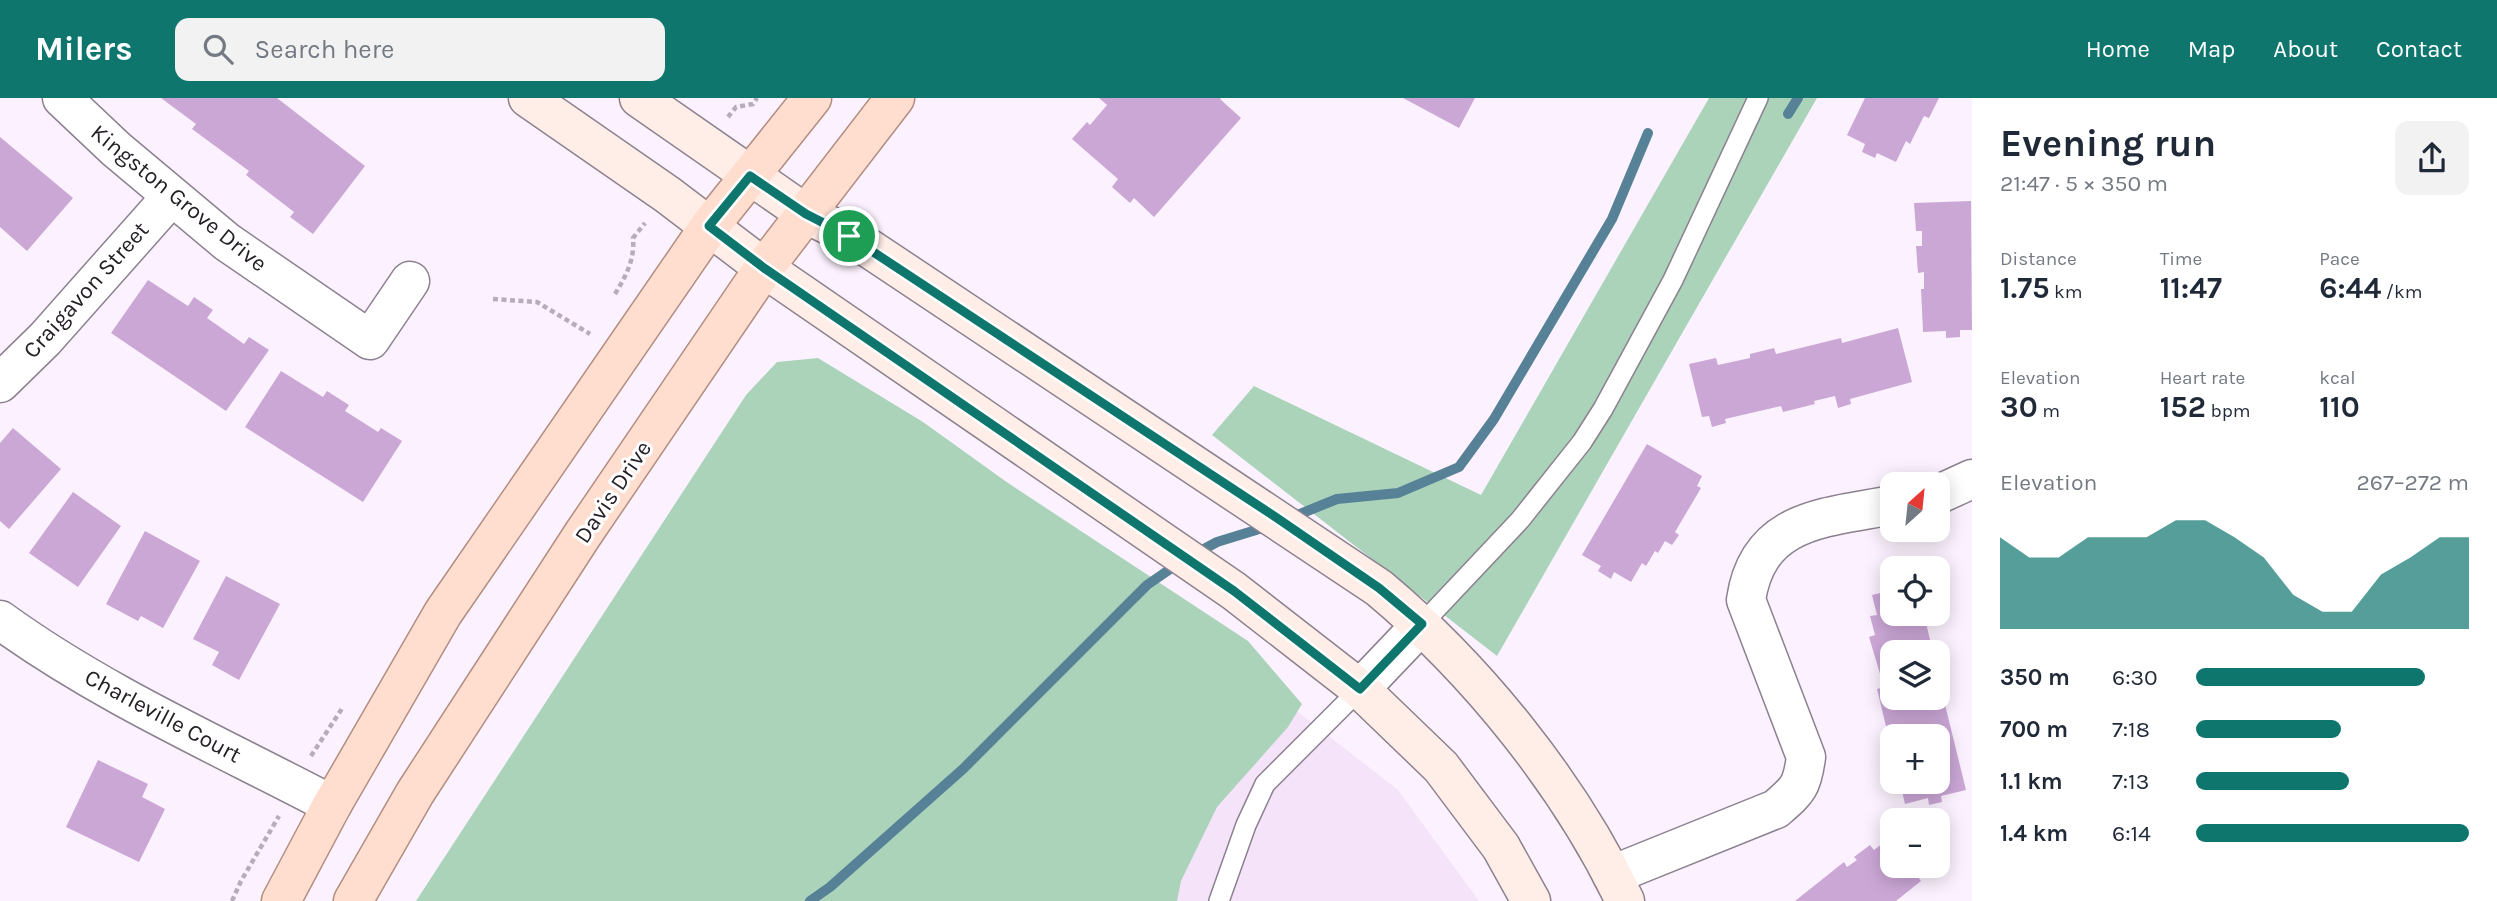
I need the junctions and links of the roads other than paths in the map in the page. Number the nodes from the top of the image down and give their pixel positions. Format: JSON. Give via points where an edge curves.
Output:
{"nodes":[{"id":1,"x":62,"y":98,"type":"edge"},
{"id":2,"x":528,"y":98,"type":"edge"},
{"id":3,"x":639,"y":98,"type":"edge"},
{"id":4,"x":813,"y":98,"type":"edge"},
{"id":5,"x":895,"y":98,"type":"edge"},
{"id":6,"x":1758,"y":98,"type":"edge"},
{"id":7,"x":750,"y":176,"type":"junction"},
{"id":8,"x":171,"y":197,"type":"junction"},
{"id":9,"x":806,"y":214,"type":"junction"},
{"id":10,"x":709,"y":226,"type":"junction"},
{"id":11,"x":764,"y":268,"type":"junction"},
{"id":12,"x":410,"y":281,"type":"dead end"},
{"id":13,"x":0,"y":383,"type":"edge"},
{"id":14,"x":1972,"y":479,"type":"edge"},
{"id":15,"x":1950,"y":489,"type":"edge"},
{"id":16,"x":1880,"y":507,"type":"edge"},
{"id":17,"x":0,"y":620,"type":"edge"},
{"id":18,"x":1422,"y":624,"type":"junction"},
{"id":19,"x":1360,"y":689,"type":"junction"},
{"id":20,"x":332,"y":805,"type":"junction"},
{"id":21,"x":1618,"y":888,"type":"edge"},
{"id":22,"x":281,"y":901,"type":"edge"},
{"id":23,"x":353,"y":901,"type":"edge"},
{"id":24,"x":1219,"y":901,"type":"edge"},
{"id":25,"x":1531,"y":901,"type":"edge"}],
"edges":[{"from":1,"to":8,"type":"street","name":"Kingston Grove Drive"},
{"from":2,"to":10,"type":"main road"},
{"from":3,"to":7,"type":"main road"},
{"from":4,"to":7,"type":"main road"},
{"from":5,"to":9,"type":"main road","name":"Davis Drive"},
{"from":6,"to":18,"type":"lane","via":[[1673,280],[1603,410],[1520,520]]},
{"from":7,"to":9,"type":"main road"},
{"from":7,"to":10,"type":"main road"},
{"from":8,"to":12,"type":"street","name":"Kingston Grove Drive","via":[[227,242],[370,340]]},
{"from":8,"to":13,"type":"street","name":"Craigavon Street"},
{"from":9,"to":11,"type":"main road","name":"Davis Drive"},
{"from":9,"to":18,"type":"main road","via":[[849,236],[1265,510],[1379,588]]},
{"from":10,"to":11,"type":"main road"},
{"from":10,"to":20,"type":"main road","via":[[443,613]]},
{"from":11,"to":19,"type":"main road","via":[[1234,591]]},
{"from":11,"to":23,"type":"main road","name":"Davis Drive","via":[[583,534],[422,782]]},
{"from":14,"to":15,"type":"street"},
{"from":16,"to":21,"type":"street","via":[[1806,522],[1770,544],[1749,580],[1746,600],[1806,757],[1803,781],[1776,808]]},
{"from":17,"to":20,"type":"street","name":"Charleville Court","via":[[89,678]]},
{"from":18,"to":19,"type":"street"},
{"from":18,"to":21,"type":"main road","via":[[1484,689],[1562,792]]},
{"from":19,"to":24,"type":"lane","via":[[1265,784],[1245,825]]},
{"from":19,"to":25,"type":"main road","via":[[1441,767],[1501,847]]},
{"from":20,"to":22,"type":"main road"}]}
